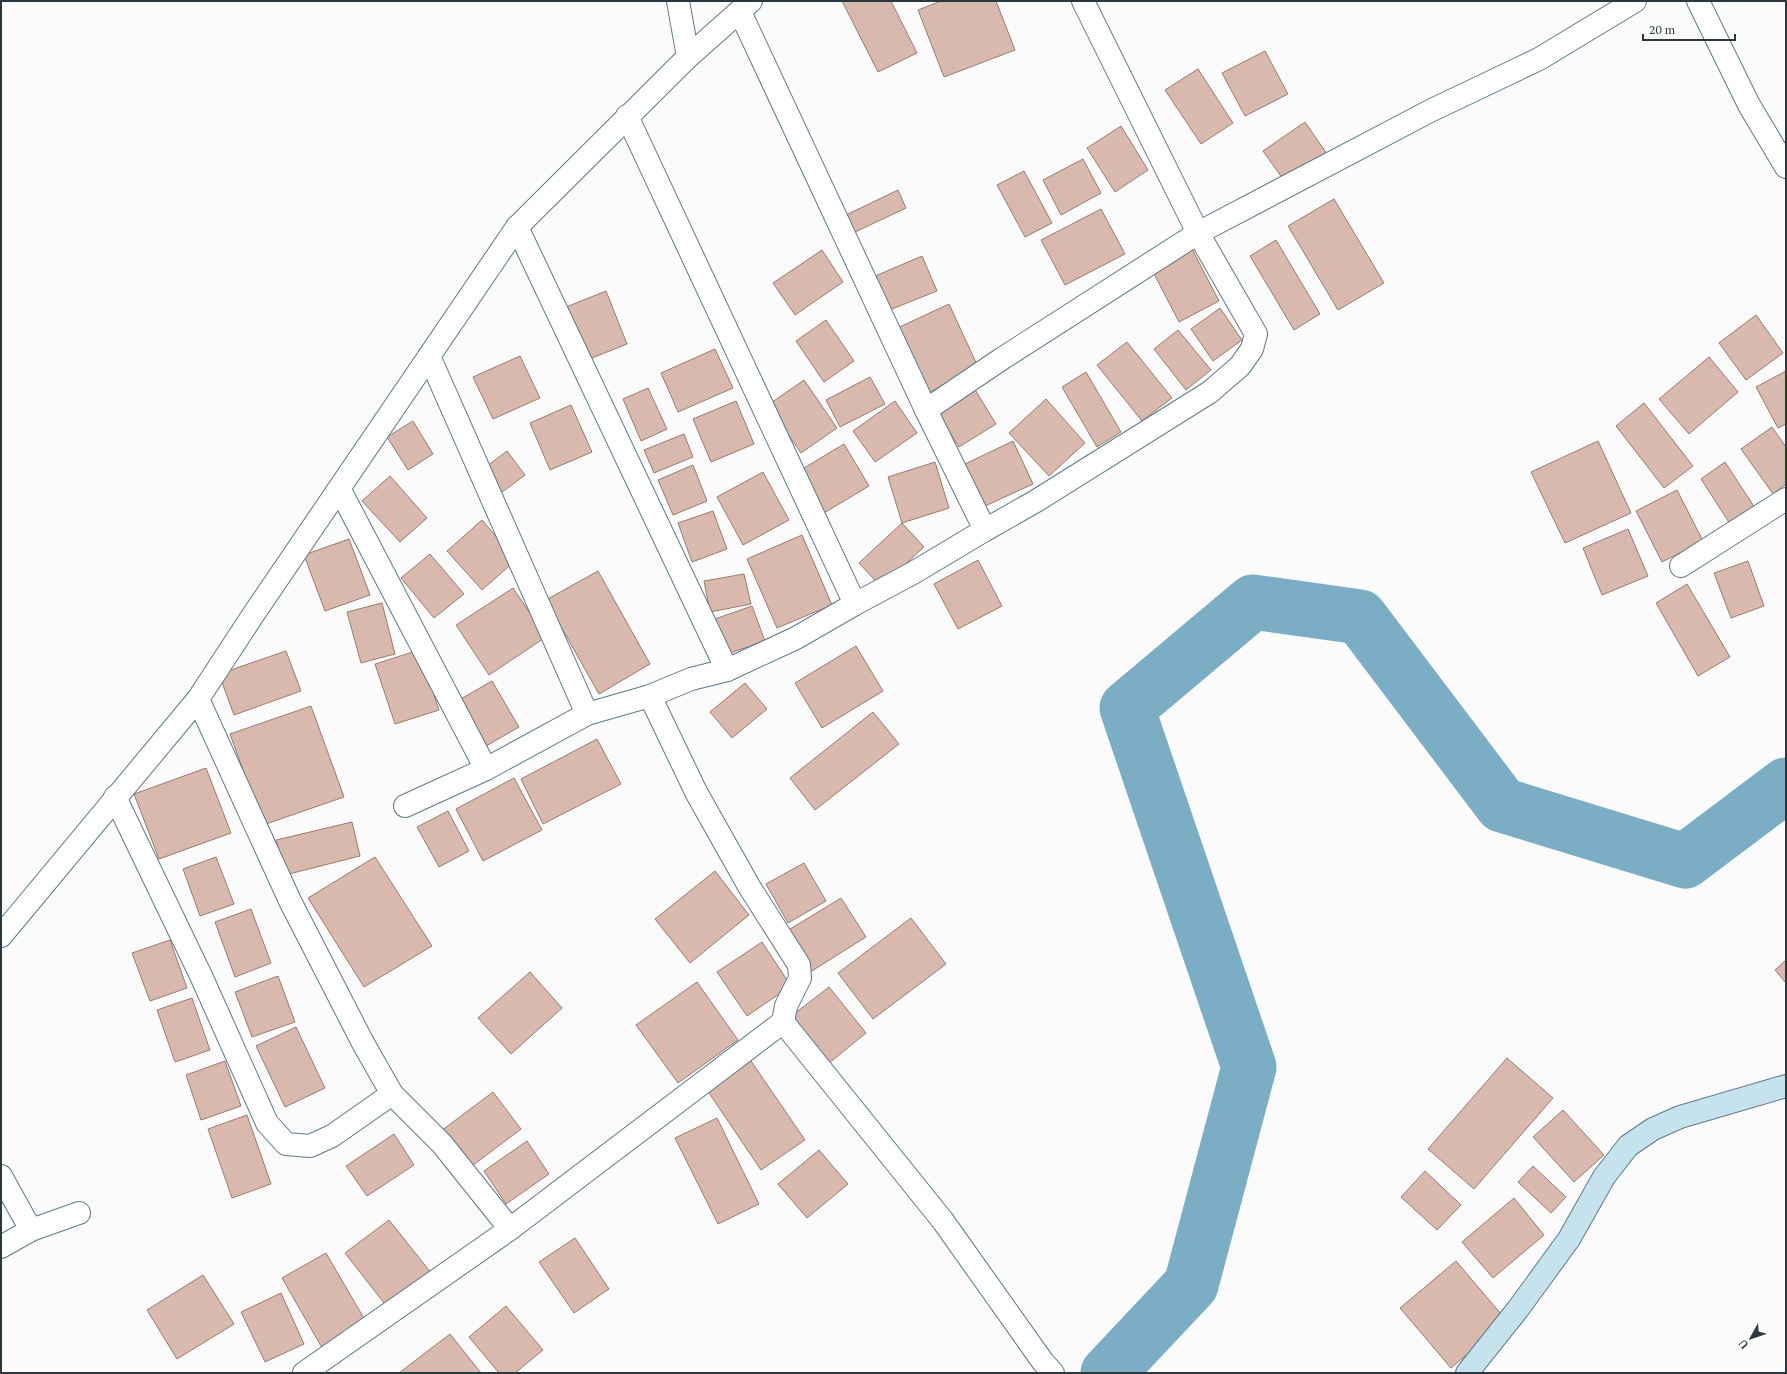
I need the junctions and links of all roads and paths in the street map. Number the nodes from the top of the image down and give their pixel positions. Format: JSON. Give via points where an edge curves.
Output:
{"nodes":[{"id":1,"x":678,"y":1,"type":"edge"},
{"id":2,"x":1083,"y":1,"type":"edge"},
{"id":3,"x":1635,"y":1,"type":"edge"},
{"id":4,"x":1698,"y":1,"type":"edge"},
{"id":5,"x":745,"y":6,"type":"edge"},
{"id":6,"x":688,"y":57,"type":"junction"},
{"id":7,"x":627,"y":116,"type":"junction"},
{"id":8,"x":1786,"y":167,"type":"edge"},
{"id":9,"x":517,"y":227,"type":"junction"},
{"id":10,"x":1198,"y":233,"type":"junction"},
{"id":11,"x":429,"y":356,"type":"junction"},
{"id":12,"x":926,"y":410,"type":"junction"},
{"id":13,"x":340,"y":490,"type":"junction"},
{"id":14,"x":1786,"y":499,"type":"edge"},
{"id":15,"x":985,"y":530,"type":"junction"},
{"id":16,"x":1681,"y":566,"type":"dead end"},
{"id":17,"x":855,"y":604,"type":"junction"},
{"id":18,"x":727,"y":670,"type":"junction"},
{"id":19,"x":650,"y":696,"type":"junction"},
{"id":20,"x":198,"y":699,"type":"junction"},
{"id":21,"x":587,"y":714,"type":"junction"},
{"id":22,"x":486,"y":769,"type":"junction"},
{"id":23,"x":115,"y":798,"type":"junction"},
{"id":24,"x":405,"y":806,"type":"dead end"},
{"id":25,"x":2,"y":932,"type":"edge"},
{"id":26,"x":783,"y":1022,"type":"junction"},
{"id":27,"x":1786,"y":1086,"type":"edge"},
{"id":28,"x":392,"y":1094,"type":"junction"},
{"id":29,"x":1,"y":1176,"type":"edge"},
{"id":30,"x":79,"y":1213,"type":"dead end"},
{"id":31,"x":31,"y":1230,"type":"junction"},
{"id":32,"x":510,"y":1230,"type":"junction"},
{"id":33,"x":1,"y":1247,"type":"edge"},
{"id":34,"x":1048,"y":1368,"type":"edge"},
{"id":35,"x":304,"y":1373,"type":"edge"},
{"id":36,"x":1467,"y":1373,"type":"edge"}],
"edges":[{"from":1,"to":6,"type":"street"},
{"from":2,"to":10,"type":"street"},
{"from":3,"to":10,"type":"street","via":[[1539,59],[1430,111]]},
{"from":4,"to":8,"type":"street","via":[[1749,105]]},
{"from":5,"to":6,"type":"street"},
{"from":5,"to":12,"type":"street"},
{"from":6,"to":7,"type":"street"},
{"from":7,"to":9,"type":"street"},
{"from":7,"to":17,"type":"street"},
{"from":9,"to":11,"type":"street"},
{"from":9,"to":18,"type":"street"},
{"from":10,"to":12,"type":"street"},
{"from":10,"to":15,"type":"street","via":[[1256,334],[1252,349],[1240,366],[1210,392]]},
{"from":11,"to":13,"type":"street"},
{"from":11,"to":21,"type":"street"},
{"from":12,"to":15,"type":"street"},
{"from":13,"to":20,"type":"street"},
{"from":13,"to":22,"type":"street"},
{"from":14,"to":16,"type":"street"},
{"from":15,"to":17,"type":"street"},
{"from":17,"to":18,"type":"street","via":[[796,638]]},
{"from":18,"to":19,"type":"street","via":[[691,679]]},
{"from":19,"to":21,"type":"street"},
{"from":19,"to":26,"type":"street","via":[[696,792],[750,888],[799,965],[800,978],[786,1006]]},
{"from":20,"to":23,"type":"street"},
{"from":20,"to":28,"type":"street","via":[[290,901]]},
{"from":21,"to":22,"type":"street"},
{"from":22,"to":24,"type":"street"},
{"from":23,"to":25,"type":"street"},
{"from":23,"to":28,"type":"street","via":[[202,978],[267,1123],[286,1144],[310,1146],[332,1136]]},
{"from":26,"to":32,"type":"street"},
{"from":26,"to":34,"type":"street","via":[[942,1221]]},
{"from":27,"to":36,"type":"street","via":[[1680,1117],[1653,1129],[1628,1146],[1604,1177],[1569,1239]]},
{"from":28,"to":32,"type":"street","via":[[442,1144]]},
{"from":29,"to":31,"type":"street"},
{"from":30,"to":31,"type":"street"},
{"from":31,"to":33,"type":"street"},
{"from":32,"to":35,"type":"street"}]}
